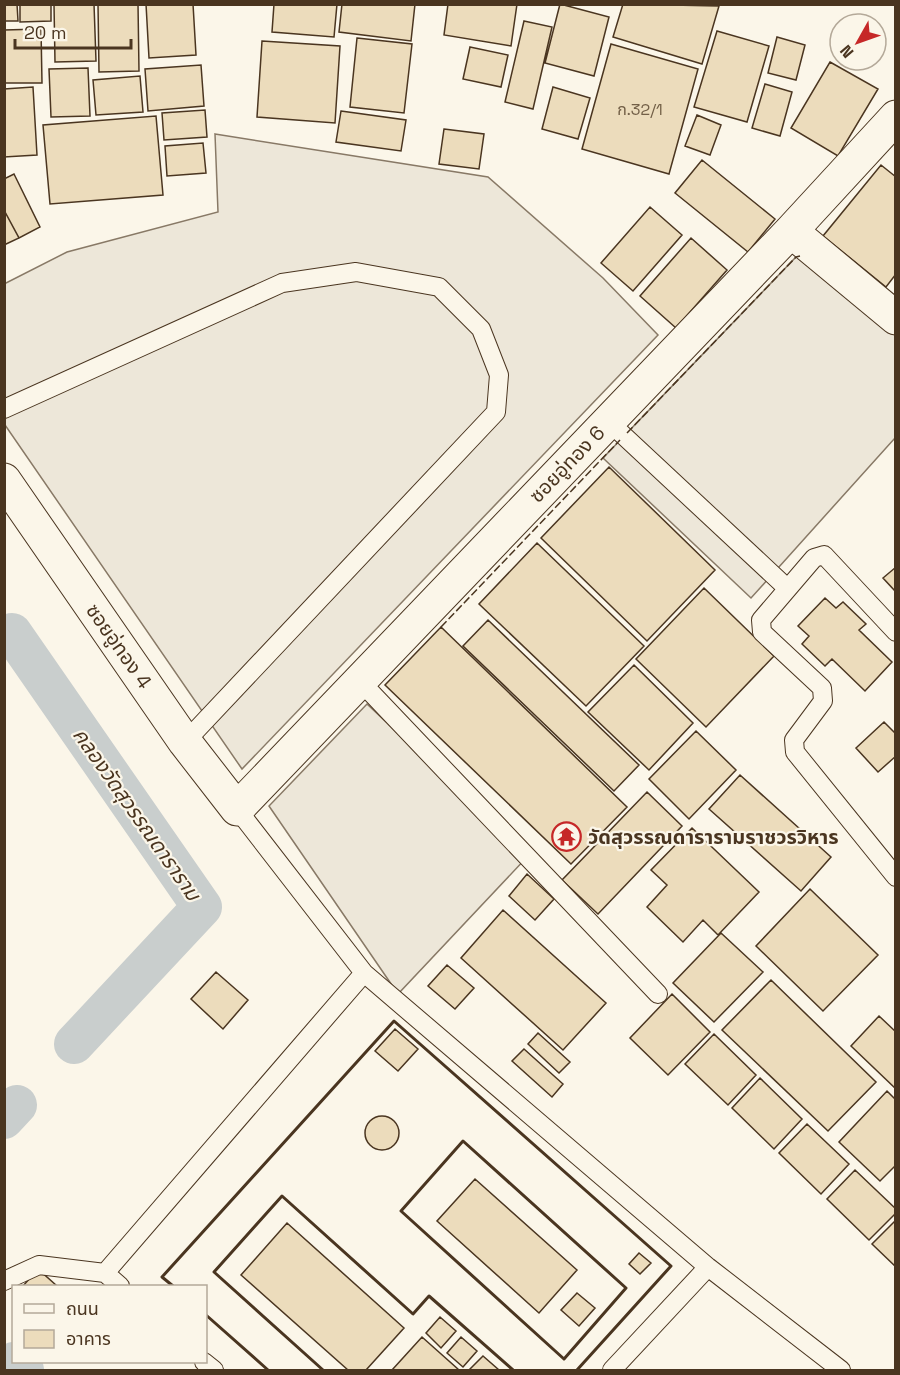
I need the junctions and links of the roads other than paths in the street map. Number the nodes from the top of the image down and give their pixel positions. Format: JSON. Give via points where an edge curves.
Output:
{"nodes":[{"id":1,"x":896,"y":117,"type":"edge"},
{"id":2,"x":791,"y":231,"type":"junction"},
{"id":3,"x":896,"y":318,"type":"edge"},
{"id":4,"x":4,"y":409,"type":"edge"},
{"id":5,"x":608,"y":421,"type":"junction"},
{"id":6,"x":4,"y":480,"type":"edge"},
{"id":7,"x":787,"y":588,"type":"junction"},
{"id":8,"x":896,"y":632,"type":"edge"},
{"id":9,"x":359,"y":681,"type":"junction"},
{"id":10,"x":185,"y":742,"type":"junction"},
{"id":11,"x":237,"y":809,"type":"junction"},
{"id":12,"x":896,"y":877,"type":"edge"},
{"id":13,"x":364,"y":973,"type":"junction"},
{"id":14,"x":658,"y":994,"type":"dead end"},
{"id":15,"x":708,"y":1267,"type":"junction"},
{"id":16,"x":105,"y":1273,"type":"junction"},
{"id":17,"x":4,"y":1281,"type":"edge"},
{"id":18,"x":118,"y":1285,"type":"edge"},
{"id":19,"x":612,"y":1371,"type":"edge"},
{"id":20,"x":841,"y":1371,"type":"edge"}],
"edges":[{"from":1,"to":2,"type":"street","name":"ซอยอู่ทอง 6"},
{"from":2,"to":3,"type":"street"},
{"from":2,"to":5,"type":"street","name":"ซอยอู่ทอง 6"},
{"from":4,"to":10,"type":"lane","via":[[282,283],[356,272],[439,287],[481,329],[499,375],[496,412]]},
{"from":5,"to":7,"type":"lane"},
{"from":5,"to":9,"type":"street","name":"ซอยอู่ทอง 6"},
{"from":6,"to":10,"type":"street","name":"ซอยอู่ทอง 4"},
{"from":7,"to":8,"type":"lane","via":[[814,558],[824,555]]},
{"from":7,"to":12,"type":"lane","via":[[761,620],[762,632],[822,688],[824,695],[794,740],[795,752]]},
{"from":9,"to":11,"type":"street","name":"ซอยอู่ทอง 6"},
{"from":9,"to":14,"type":"lane"},
{"from":10,"to":11,"type":"street","name":"ซอยอู่ทอง 4"},
{"from":11,"to":13,"type":"lane"},
{"from":13,"to":15,"type":"lane"},
{"from":13,"to":16,"type":"lane"},
{"from":15,"to":19,"type":"lane"},
{"from":15,"to":20,"type":"lane"},
{"from":16,"to":17,"type":"lane","via":[[39,1265]]},
{"from":16,"to":18,"type":"lane"}]}
